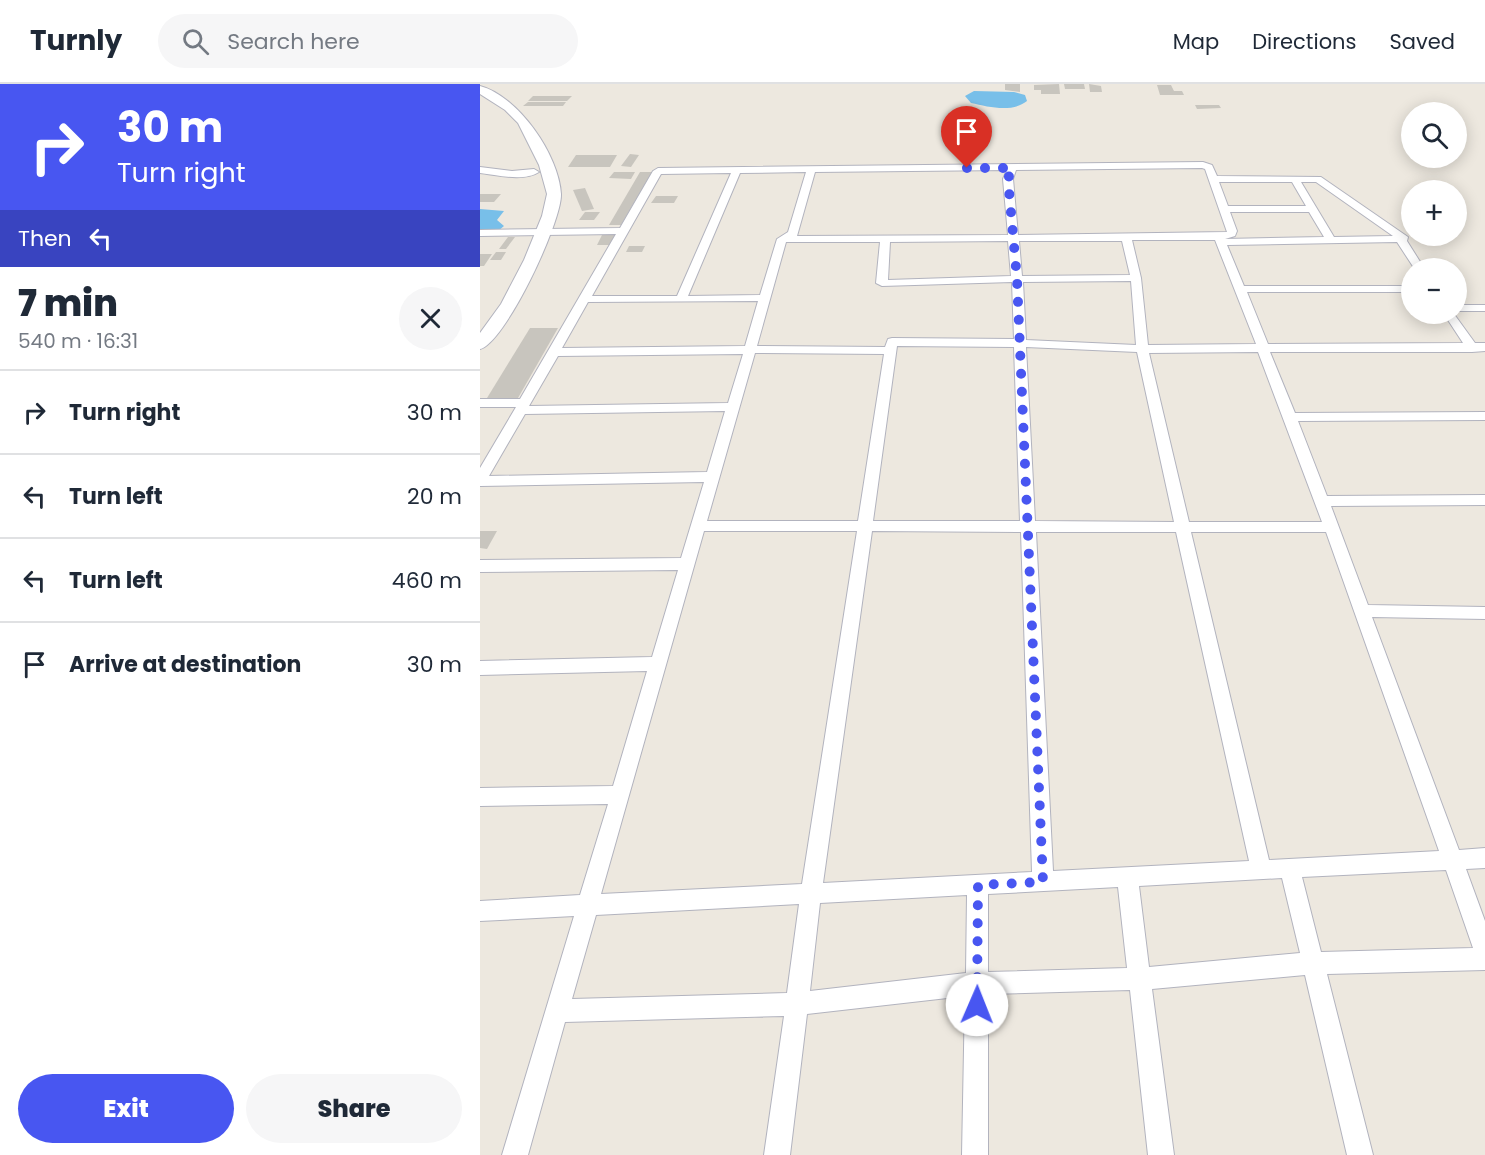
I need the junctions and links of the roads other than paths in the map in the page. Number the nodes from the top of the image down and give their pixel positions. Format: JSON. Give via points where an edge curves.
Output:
{"nodes":[{"id":1,"x":480,"y":89,"type":"edge"},
{"id":2,"x":480,"y":97,"type":"edge"},
{"id":3,"x":1012,"y":168,"type":"junction"},
{"id":4,"x":480,"y":170,"type":"edge"},
{"id":5,"x":737,"y":170,"type":"junction"},
{"id":6,"x":811,"y":170,"type":"junction"},
{"id":7,"x":1295,"y":178,"type":"junction"},
{"id":8,"x":1213,"y":179,"type":"junction"},
{"id":9,"x":537,"y":183,"type":"junction"},
{"id":10,"x":1224,"y":209,"type":"junction"},
{"id":11,"x":1312,"y":209,"type":"junction"},
{"id":12,"x":623,"y":231,"type":"junction"},
{"id":13,"x":538,"y":232,"type":"junction"},
{"id":14,"x":480,"y":233,"type":"edge"},
{"id":15,"x":1401,"y":236,"type":"edge"},
{"id":16,"x":1126,"y":237,"type":"junction"},
{"id":17,"x":885,"y":238,"type":"junction"},
{"id":18,"x":1014,"y":238,"type":"junction"},
{"id":19,"x":782,"y":239,"type":"junction"},
{"id":20,"x":1220,"y":239,"type":"junction"},
{"id":21,"x":1401,"y":240,"type":"edge"},
{"id":22,"x":1331,"y":241,"type":"junction"},
{"id":23,"x":1136,"y":278,"type":"junction"},
{"id":24,"x":1017,"y":279,"type":"junction"},
{"id":25,"x":1239,"y":289,"type":"junction"},
{"id":26,"x":1401,"y":289,"type":"edge"},
{"id":27,"x":765,"y":298,"type":"junction"},
{"id":28,"x":584,"y":299,"type":"junction"},
{"id":29,"x":681,"y":299,"type":"junction"},
{"id":30,"x":1467,"y":308,"type":"edge"},
{"id":31,"x":1485,"y":308,"type":"edge"},
{"id":32,"x":480,"y":321,"type":"edge"},
{"id":33,"x":1458,"y":324,"type":"edge"},
{"id":34,"x":480,"y":344,"type":"edge"},
{"id":35,"x":1020,"y":344,"type":"junction"},
{"id":36,"x":1263,"y":348,"type":"junction"},
{"id":37,"x":1478,"y":348,"type":"edge"},
{"id":38,"x":1142,"y":349,"type":"junction"},
{"id":39,"x":750,"y":350,"type":"junction"},
{"id":40,"x":891,"y":351,"type":"junction"},
{"id":41,"x":553,"y":352,"type":"junction"},
{"id":42,"x":480,"y":403,"type":"edge"},
{"id":43,"x":522,"y":407,"type":"junction"},
{"id":44,"x":733,"y":407,"type":"junction"},
{"id":45,"x":1485,"y":416,"type":"edge"},
{"id":46,"x":1289,"y":417,"type":"junction"},
{"id":47,"x":712,"y":477,"type":"junction"},
{"id":48,"x":480,"y":481,"type":"edge"},
{"id":49,"x":1485,"y":500,"type":"edge"},
{"id":50,"x":1322,"y":501,"type":"junction"},
{"id":51,"x":698,"y":526,"type":"junction"},
{"id":52,"x":1332,"y":527,"type":"junction"},
{"id":53,"x":865,"y":528,"type":"junction"},
{"id":54,"x":1028,"y":528,"type":"junction"},
{"id":55,"x":1182,"y":528,"type":"junction"},
{"id":56,"x":687,"y":564,"type":"junction"},
{"id":57,"x":480,"y":566,"type":"edge"},
{"id":58,"x":1362,"y":611,"type":"junction"},
{"id":59,"x":1485,"y":613,"type":"edge"},
{"id":60,"x":658,"y":664,"type":"junction"},
{"id":61,"x":480,"y":668,"type":"edge"},
{"id":62,"x":620,"y":795,"type":"junction"},
{"id":63,"x":480,"y":797,"type":"edge"},
{"id":64,"x":1485,"y":858,"type":"edge"},
{"id":65,"x":1451,"y":860,"type":"junction"},
{"id":66,"x":1290,"y":869,"type":"junction"},
{"id":67,"x":1261,"y":870,"type":"junction"},
{"id":68,"x":1127,"y":877,"type":"junction"},
{"id":69,"x":1043,"y":882,"type":"junction"},
{"id":70,"x":978,"y":885,"type":"junction"},
{"id":71,"x":812,"y":894,"type":"junction"},
{"id":72,"x":588,"y":905,"type":"junction"},
{"id":73,"x":480,"y":911,"type":"edge"},
{"id":74,"x":1485,"y":950,"type":"edge"},
{"id":75,"x":1485,"y":959,"type":"edge"},
{"id":76,"x":1313,"y":963,"type":"junction"},
{"id":77,"x":1139,"y":979,"type":"junction"},
{"id":78,"x":977,"y":983,"type":"junction"},
{"id":79,"x":797,"y":1004,"type":"junction"},
{"id":80,"x":556,"y":1011,"type":"junction"},
{"id":81,"x":514,"y":1155,"type":"edge"},
{"id":82,"x":777,"y":1155,"type":"edge"},
{"id":83,"x":975,"y":1155,"type":"edge"},
{"id":84,"x":1161,"y":1155,"type":"edge"},
{"id":85,"x":1360,"y":1155,"type":"edge"}],
"edges":[{"from":1,"to":13,"type":"main road","via":[[518,115],[541,154],[554,191],[553,207]]},
{"from":2,"to":9,"type":"main road","via":[[498,110],[518,134]]},
{"from":3,"to":6,"type":"street"},
{"from":3,"to":8,"type":"street","via":[[1203,165],[1209,167]]},
{"from":3,"to":18,"type":"street","via":[[1008,179]]},
{"from":4,"to":9,"type":"street","via":[[512,174]]},
{"from":5,"to":6,"type":"street"},
{"from":5,"to":12,"type":"street","via":[[658,171]]},
{"from":5,"to":29,"type":"street"},
{"from":6,"to":19,"type":"street","via":[[793,234]]},
{"from":7,"to":8,"type":"street"},
{"from":7,"to":11,"type":"street"},
{"from":7,"to":15,"type":"street","via":[[1321,180]]},
{"from":8,"to":10,"type":"street"},
{"from":9,"to":13,"type":"main road"},
{"from":10,"to":11,"type":"street"},
{"from":10,"to":20,"type":"street","via":[[1232,231]]},
{"from":11,"to":22,"type":"street"},
{"from":12,"to":13,"type":"street"},
{"from":12,"to":28,"type":"street"},
{"from":13,"to":14,"type":"street"},
{"from":13,"to":32,"type":"main road"},
{"from":13,"to":34,"type":"main road","via":[[534,260],[511,303]]},
{"from":16,"to":18,"type":"street"},
{"from":16,"to":20,"type":"street"},
{"from":16,"to":23,"type":"street"},
{"from":17,"to":18,"type":"street"},
{"from":17,"to":19,"type":"street"},
{"from":17,"to":24,"type":"street","via":[[882,283]]},
{"from":18,"to":24,"type":"street"},
{"from":19,"to":27,"type":"street"},
{"from":20,"to":22,"type":"street"},
{"from":20,"to":25,"type":"street"},
{"from":21,"to":22,"type":"street"},
{"from":23,"to":24,"type":"street"},
{"from":23,"to":38,"type":"street"},
{"from":24,"to":35,"type":"street"},
{"from":25,"to":26,"type":"street"},
{"from":25,"to":36,"type":"street"},
{"from":27,"to":29,"type":"street"},
{"from":27,"to":39,"type":"street"},
{"from":28,"to":29,"type":"street"},
{"from":28,"to":41,"type":"street"},
{"from":30,"to":31,"type":"street"},
{"from":33,"to":37,"type":"street"},
{"from":35,"to":38,"type":"street"},
{"from":35,"to":40,"type":"street","via":[[892,342]]},
{"from":35,"to":54,"type":"street"},
{"from":36,"to":37,"type":"street"},
{"from":36,"to":38,"type":"street"},
{"from":36,"to":46,"type":"street"},
{"from":38,"to":55,"type":"street"},
{"from":39,"to":40,"type":"street"},
{"from":39,"to":41,"type":"street"},
{"from":39,"to":44,"type":"street"},
{"from":40,"to":53,"type":"street"},
{"from":41,"to":43,"type":"street"},
{"from":42,"to":43,"type":"street"},
{"from":43,"to":44,"type":"street"},
{"from":43,"to":48,"type":"street"},
{"from":44,"to":47,"type":"street"},
{"from":45,"to":46,"type":"street"},
{"from":46,"to":50,"type":"street"},
{"from":47,"to":48,"type":"street"},
{"from":47,"to":51,"type":"street"},
{"from":49,"to":50,"type":"street"},
{"from":50,"to":52,"type":"street"},
{"from":51,"to":53,"type":"street"},
{"from":51,"to":56,"type":"street"},
{"from":52,"to":55,"type":"street"},
{"from":52,"to":58,"type":"street"},
{"from":53,"to":54,"type":"street"},
{"from":53,"to":71,"type":"street"},
{"from":54,"to":55,"type":"street"},
{"from":54,"to":69,"type":"street"},
{"from":55,"to":67,"type":"street"},
{"from":56,"to":57,"type":"street"},
{"from":56,"to":60,"type":"street"},
{"from":58,"to":59,"type":"street"},
{"from":58,"to":65,"type":"street"},
{"from":60,"to":61,"type":"street"},
{"from":60,"to":62,"type":"street"},
{"from":62,"to":63,"type":"street"},
{"from":62,"to":72,"type":"street"},
{"from":64,"to":65,"type":"street"},
{"from":65,"to":66,"type":"street"},
{"from":65,"to":74,"type":"street"},
{"from":66,"to":67,"type":"street"},
{"from":66,"to":76,"type":"street"},
{"from":67,"to":68,"type":"street"},
{"from":68,"to":69,"type":"street"},
{"from":68,"to":77,"type":"street"},
{"from":69,"to":70,"type":"street"},
{"from":70,"to":71,"type":"street"},
{"from":70,"to":78,"type":"street"},
{"from":71,"to":72,"type":"street"},
{"from":71,"to":79,"type":"street"},
{"from":72,"to":73,"type":"street"},
{"from":72,"to":80,"type":"street"},
{"from":75,"to":76,"type":"street"},
{"from":76,"to":77,"type":"street"},
{"from":76,"to":85,"type":"street"},
{"from":77,"to":78,"type":"street"},
{"from":77,"to":84,"type":"street"},
{"from":78,"to":79,"type":"street"},
{"from":78,"to":83,"type":"street"},
{"from":79,"to":80,"type":"street"},
{"from":79,"to":82,"type":"street"},
{"from":80,"to":81,"type":"street"}]}
